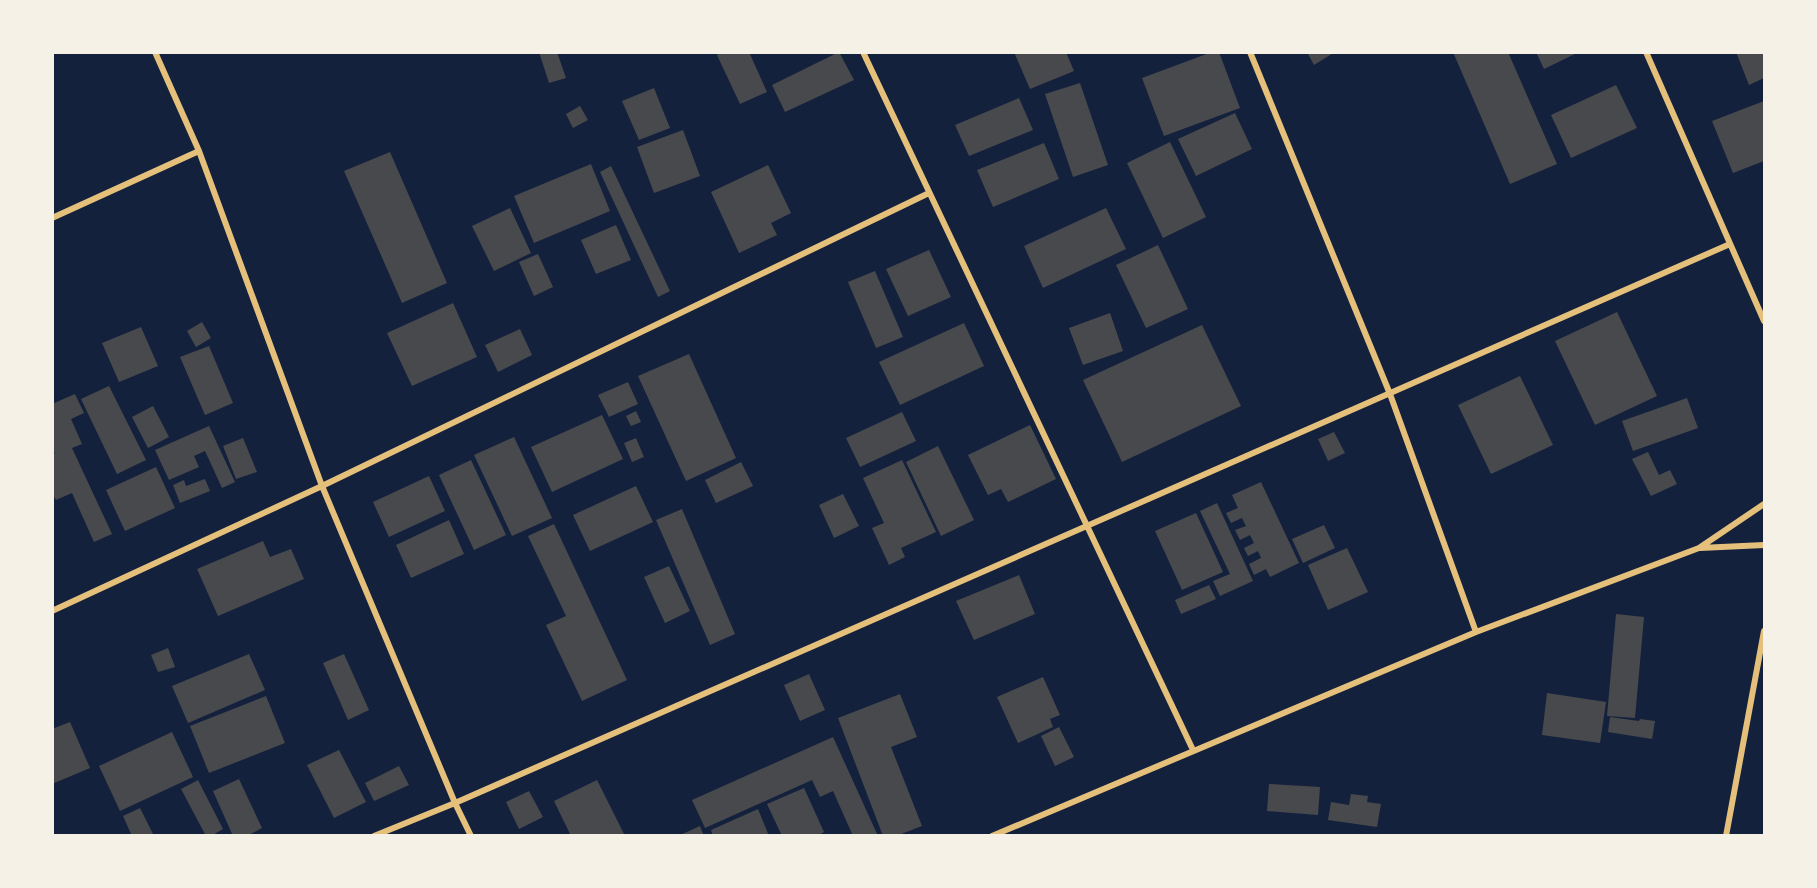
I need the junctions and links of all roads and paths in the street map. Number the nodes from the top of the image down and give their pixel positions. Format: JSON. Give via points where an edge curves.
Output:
{"nodes":[{"id":1,"x":155,"y":52,"type":"edge"},
{"id":2,"x":863,"y":52,"type":"edge"},
{"id":3,"x":1250,"y":52,"type":"edge"},
{"id":4,"x":1646,"y":52,"type":"edge"},
{"id":5,"x":199,"y":151,"type":"junction"},
{"id":6,"x":929,"y":193,"type":"junction"},
{"id":7,"x":52,"y":218,"type":"edge"},
{"id":8,"x":1730,"y":244,"type":"junction"},
{"id":9,"x":1764,"y":321,"type":"edge"},
{"id":10,"x":1389,"y":394,"type":"junction"},
{"id":11,"x":322,"y":486,"type":"junction"},
{"id":12,"x":1764,"y":504,"type":"edge"},
{"id":13,"x":1086,"y":527,"type":"junction"},
{"id":14,"x":1764,"y":545,"type":"edge"},
{"id":15,"x":1699,"y":548,"type":"junction"},
{"id":16,"x":52,"y":611,"type":"edge"},
{"id":17,"x":1764,"y":631,"type":"edge"},
{"id":18,"x":1476,"y":632,"type":"junction"},
{"id":19,"x":1193,"y":750,"type":"junction"},
{"id":20,"x":455,"y":802,"type":"junction"},
{"id":21,"x":374,"y":836,"type":"edge"},
{"id":22,"x":471,"y":836,"type":"edge"},
{"id":23,"x":992,"y":836,"type":"edge"},
{"id":24,"x":1726,"y":836,"type":"edge"}],
"edges":[{"from":1,"to":5,"type":"street"},
{"from":2,"to":6,"type":"street"},
{"from":3,"to":10,"type":"street"},
{"from":4,"to":8,"type":"street"},
{"from":5,"to":7,"type":"street"},
{"from":5,"to":11,"type":"street"},
{"from":6,"to":11,"type":"street"},
{"from":6,"to":13,"type":"street"},
{"from":8,"to":9,"type":"street"},
{"from":8,"to":10,"type":"street"},
{"from":10,"to":13,"type":"street"},
{"from":10,"to":18,"type":"street"},
{"from":11,"to":16,"type":"street"},
{"from":11,"to":20,"type":"street"},
{"from":12,"to":15,"type":"street"},
{"from":13,"to":19,"type":"street"},
{"from":13,"to":20,"type":"street"},
{"from":14,"to":15,"type":"street"},
{"from":15,"to":18,"type":"street"},
{"from":17,"to":24,"type":"street"},
{"from":18,"to":19,"type":"street"},
{"from":19,"to":23,"type":"street"},
{"from":20,"to":21,"type":"street"},
{"from":20,"to":22,"type":"street"}]}
